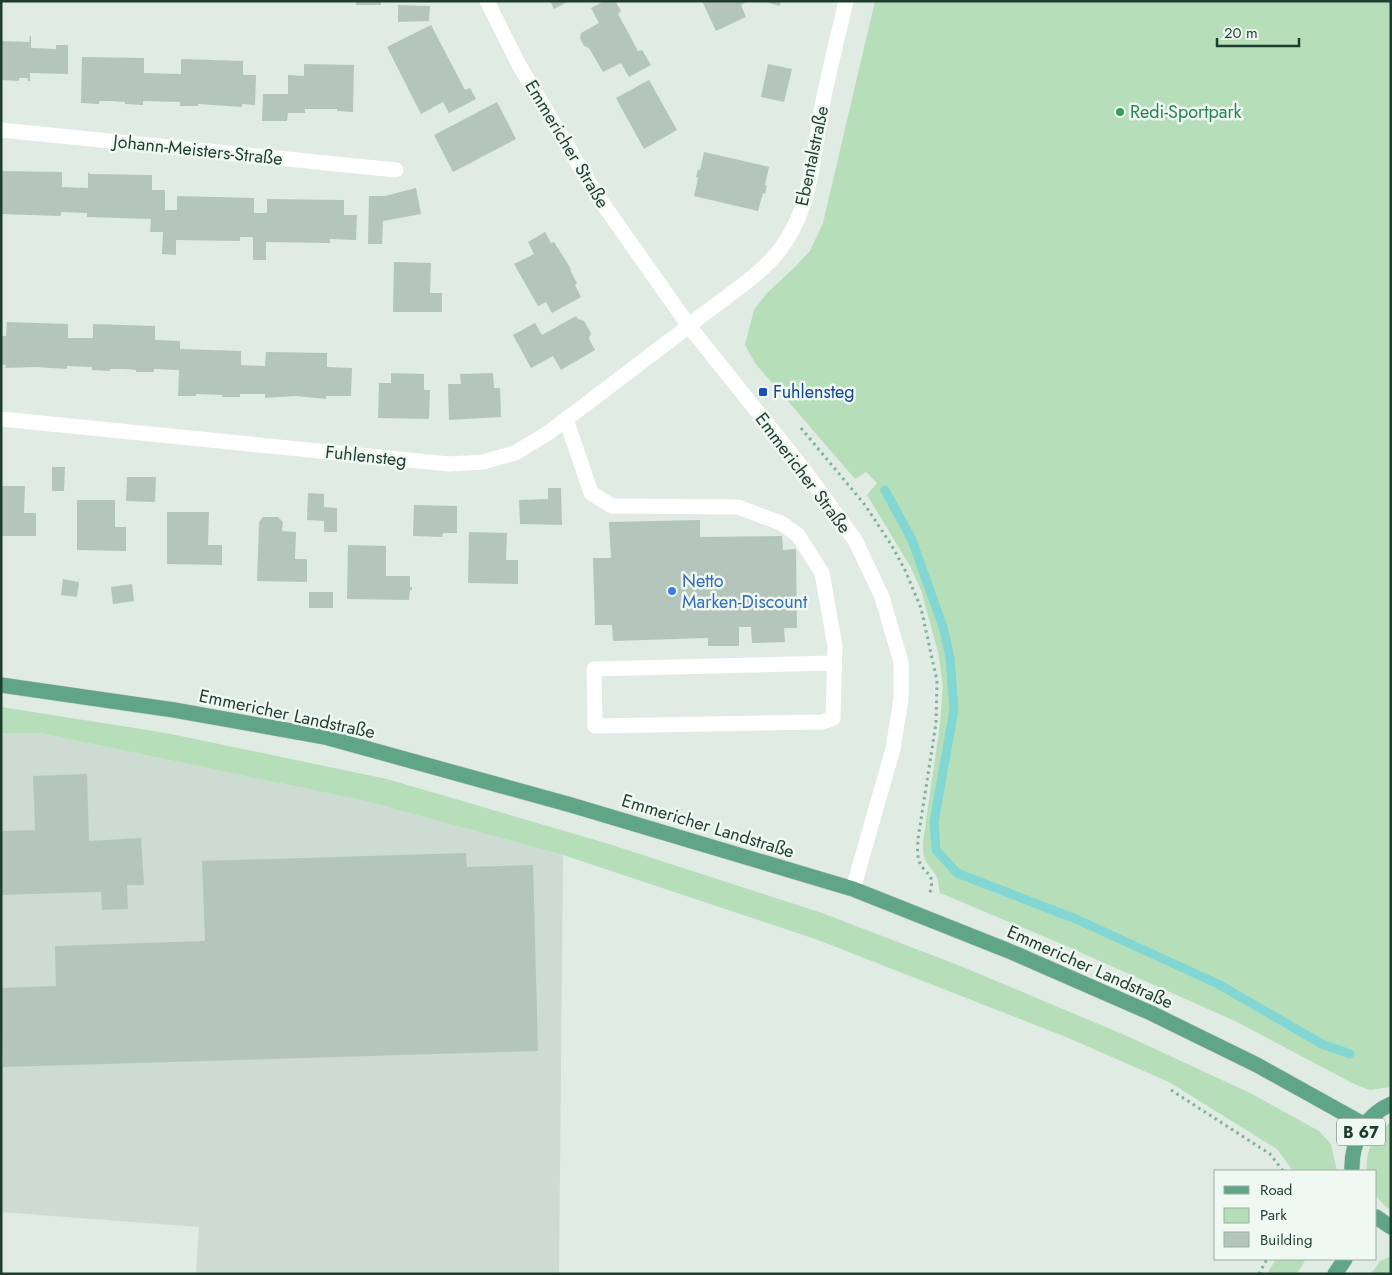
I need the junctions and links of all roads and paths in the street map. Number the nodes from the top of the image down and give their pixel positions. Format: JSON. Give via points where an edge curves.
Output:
{"nodes":[{"id":1,"x":487,"y":1,"type":"edge"},
{"id":2,"x":846,"y":1,"type":"edge"},
{"id":3,"x":1,"y":130,"type":"edge"},
{"id":4,"x":396,"y":170,"type":"dead end"},
{"id":5,"x":689,"y":326,"type":"junction"},
{"id":6,"x":1,"y":418,"type":"edge"},
{"id":7,"x":566,"y":419,"type":"junction"},
{"id":8,"x":833,"y":663,"type":"junction"},
{"id":9,"x":1,"y":685,"type":"edge"},
{"id":10,"x":853,"y":889,"type":"junction"},
{"id":11,"x":1171,"y":1090,"type":"dead end"},
{"id":12,"x":1391,"y":1104,"type":"edge"},
{"id":13,"x":1365,"y":1125,"type":"junction"},
{"id":14,"x":1282,"y":1170,"type":"edge"},
{"id":15,"x":1352,"y":1170,"type":"edge"},
{"id":16,"x":1377,"y":1218,"type":"edge"},
{"id":17,"x":1391,"y":1227,"type":"edge"},
{"id":18,"x":1267,"y":1260,"type":"edge"},
{"id":19,"x":1344,"y":1260,"type":"edge"},
{"id":20,"x":1259,"y":1274,"type":"edge"},
{"id":21,"x":1335,"y":1274,"type":"edge"}],
"edges":[{"from":1,"to":5,"type":"street","name":"Emmericher Straße","via":[[519,66],[596,194]]},
{"from":2,"to":5,"type":"street","name":"Ebentalstraße","via":[[822,105],[808,191],[797,222],[786,242],[760,271]]},
{"from":3,"to":4,"type":"street","name":"Johann-Meisters-Straße"},
{"from":5,"to":7,"type":"street","name":"Fuhlensteg"},
{"from":5,"to":10,"type":"street","name":"Emmericher Straße","via":[[804,470],[855,540],[882,597],[893,631],[901,662],[901,699],[893,748]]},
{"from":6,"to":7,"type":"street","name":"Fuhlensteg","via":[[449,464],[483,462],[516,453]]},
{"from":7,"to":8,"type":"street","via":[[591,493],[612,506],[738,507],[781,523],[798,535],[822,573],[834,646]]},
{"from":8,"to":8,"type":"street","via":[[832,718],[823,722],[595,726],[594,668]]},
{"from":9,"to":10,"type":"main road","name":"Emmericher Landstraße","via":[[174,710],[325,737],[571,805]]},
{"from":10,"to":13,"type":"main road","name":"Emmericher Landstraße","via":[[1151,1012]]},
{"from":11,"to":14,"type":"path","via":[[1270,1154]]},
{"from":12,"to":13,"type":"main road","number":"B 67"},
{"from":13,"to":15,"type":"main road","number":"B 67","via":[[1353,1152]]},
{"from":16,"to":17,"type":"main road"},
{"from":18,"to":20,"type":"path"},
{"from":19,"to":21,"type":"main road"}]}
